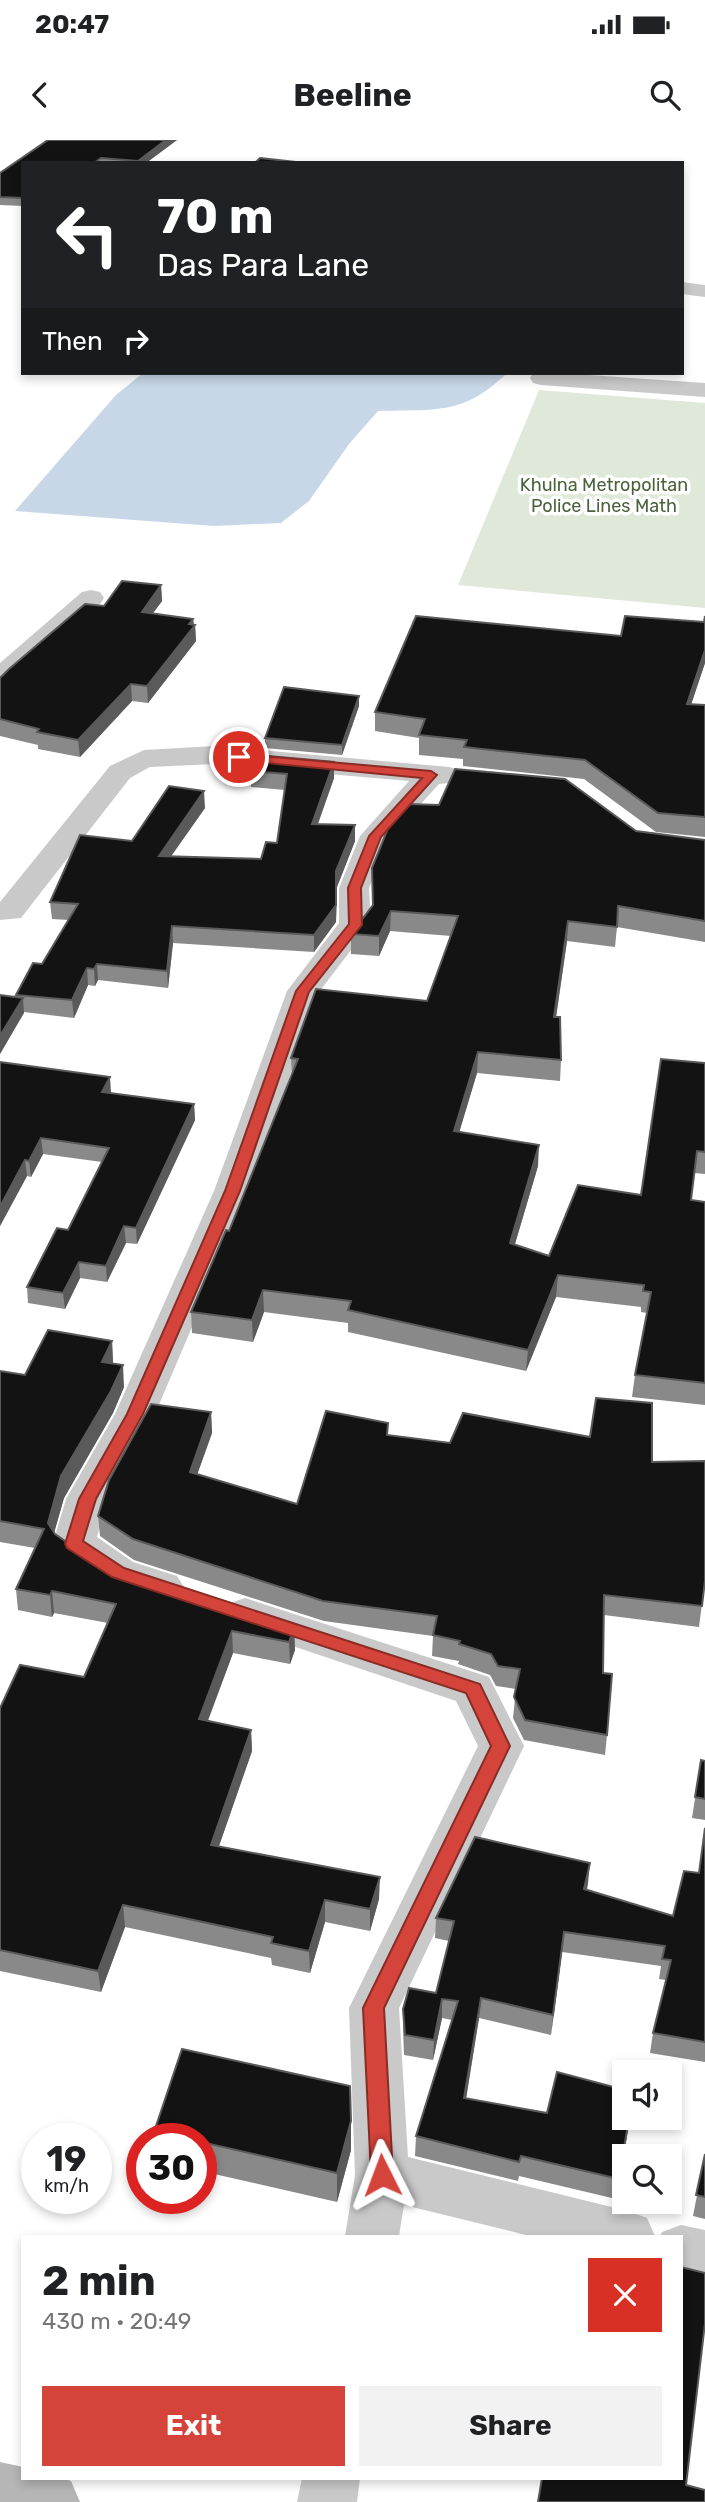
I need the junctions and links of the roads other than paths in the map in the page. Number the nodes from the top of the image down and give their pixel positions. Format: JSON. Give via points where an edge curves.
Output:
{"nodes":[{"id":1,"x":684,"y":288,"type":"edge"},
{"id":2,"x":705,"y":291,"type":"edge"},
{"id":3,"x":541,"y":378,"type":"dead end"},
{"id":4,"x":705,"y":390,"type":"edge"},
{"id":5,"x":91,"y":598,"type":"dead end"},
{"id":6,"x":0,"y":677,"type":"edge"},
{"id":7,"x":0,"y":911,"type":"edge"},
{"id":8,"x":382,"y":2175,"type":"junction"},
{"id":9,"x":372,"y":2235,"type":"edge"},
{"id":10,"x":624,"y":2235,"type":"edge"},
{"id":11,"x":683,"y":2250,"type":"edge"},
{"id":12,"x":705,"y":2256,"type":"edge"},
{"id":13,"x":331,"y":2480,"type":"edge"},
{"id":14,"x":0,"y":2491,"type":"edge"},
{"id":15,"x":50,"y":2502,"type":"edge"},
{"id":16,"x":327,"y":2502,"type":"edge"}],
"edges":[{"from":1,"to":2,"type":"street"},
{"from":3,"to":4,"type":"street"},
{"from":5,"to":6,"type":"street"},
{"from":7,"to":8,"type":"street","via":[[10,911],[120,772],[144,760],[215,755],[451,777],[375,836],[354,888],[355,925],[303,991],[232,1191],[135,1414],[88,1499],[74,1544],[118,1573],[473,1689],[501,1746],[374,2008]]},
{"from":8,"to":9,"type":"street"},
{"from":8,"to":10,"type":"street"},
{"from":11,"to":12,"type":"street"},
{"from":13,"to":16,"type":"street"},
{"from":14,"to":15,"type":"main road"}]}
